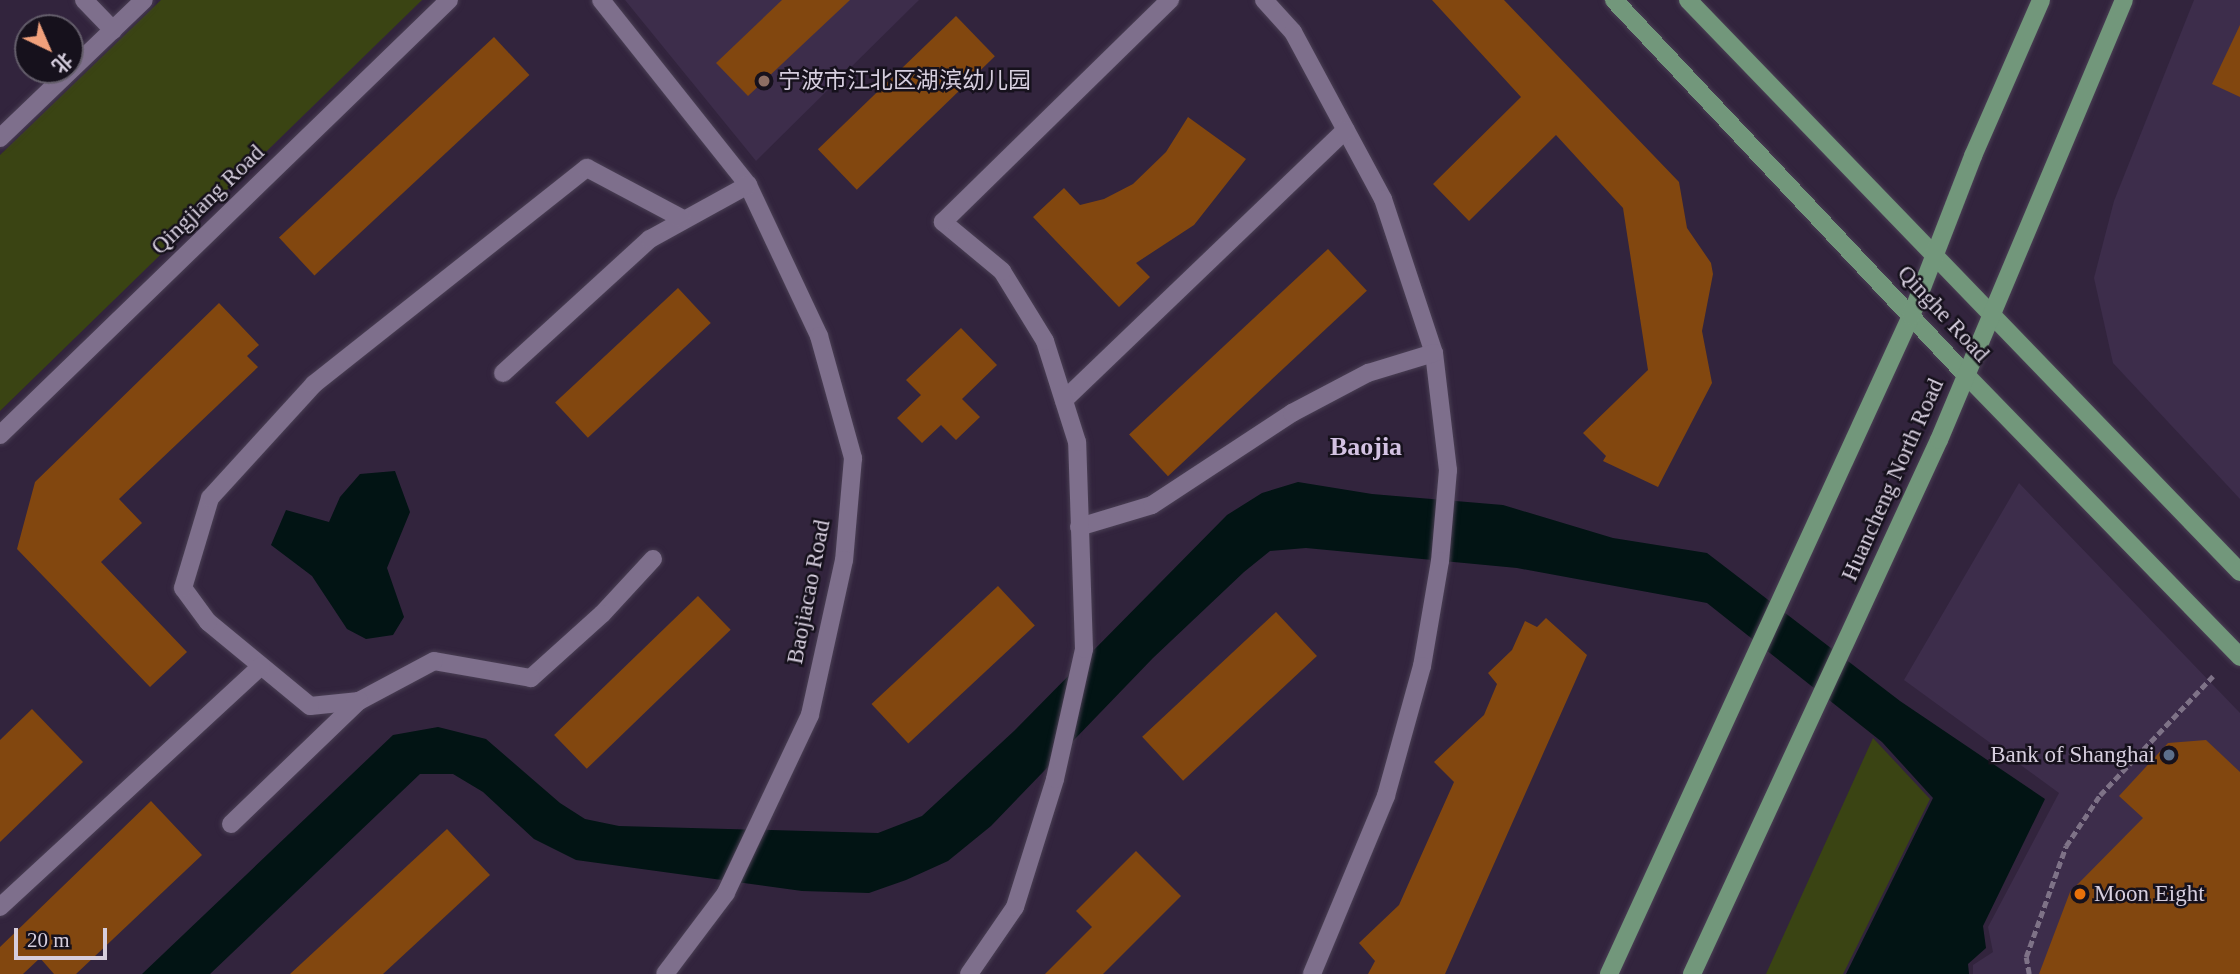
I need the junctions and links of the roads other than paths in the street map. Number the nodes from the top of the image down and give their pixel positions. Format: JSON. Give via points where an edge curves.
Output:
{"nodes":[{"id":1,"x":84,"y":0,"type":"edge"},
{"id":2,"x":144,"y":0,"type":"edge"},
{"id":3,"x":449,"y":0,"type":"edge"},
{"id":4,"x":601,"y":0,"type":"edge"},
{"id":5,"x":1170,"y":0,"type":"edge"},
{"id":6,"x":1264,"y":0,"type":"edge"},
{"id":7,"x":1614,"y":0,"type":"edge"},
{"id":8,"x":1688,"y":0,"type":"edge"},
{"id":9,"x":2041,"y":0,"type":"edge"},
{"id":10,"x":2124,"y":0,"type":"edge"},
{"id":11,"x":113,"y":30,"type":"junction"},
{"id":12,"x":1346,"y":130,"type":"junction"},
{"id":13,"x":0,"y":138,"type":"edge"},
{"id":14,"x":748,"y":185,"type":"junction"},
{"id":15,"x":681,"y":218,"type":"junction"},
{"id":16,"x":1935,"y":259,"type":"junction"},
{"id":17,"x":1910,"y":316,"type":"junction"},
{"id":18,"x":1990,"y":317,"type":"junction"},
{"id":19,"x":1434,"y":353,"type":"junction"},
{"id":20,"x":503,"y":373,"type":"dead end"},
{"id":21,"x":1967,"y":376,"type":"junction"},
{"id":22,"x":1064,"y":400,"type":"junction"},
{"id":23,"x":0,"y":436,"type":"edge"},
{"id":24,"x":1079,"y":527,"type":"junction"},
{"id":25,"x":653,"y":559,"type":"dead end"},
{"id":26,"x":2240,"y":572,"type":"edge"},
{"id":27,"x":2240,"y":657,"type":"edge"},
{"id":28,"x":261,"y":666,"type":"junction"},
{"id":29,"x":359,"y":701,"type":"junction"},
{"id":30,"x":231,"y":824,"type":"dead end"},
{"id":31,"x":0,"y":907,"type":"edge"},
{"id":32,"x":665,"y":974,"type":"edge"},
{"id":33,"x":969,"y":974,"type":"edge"},
{"id":34,"x":1312,"y":974,"type":"edge"},
{"id":35,"x":1609,"y":974,"type":"edge"},
{"id":36,"x":1692,"y":974,"type":"edge"}],
"edges":[{"from":1,"to":11,"type":"street"},
{"from":2,"to":11,"type":"street"},
{"from":3,"to":23,"type":"street","name":"Qingjiang Road"},
{"from":4,"to":14,"type":"street","name":"Baojiacao Road"},
{"from":5,"to":22,"type":"street","via":[[943,222],[1002,271],[1045,341]]},
{"from":6,"to":12,"type":"street","via":[[1293,32]]},
{"from":7,"to":17,"type":"main road","name":"Qinghe Road"},
{"from":8,"to":16,"type":"main road","name":"Qinghe Road"},
{"from":9,"to":16,"type":"main road","via":[[1973,156]]},
{"from":10,"to":18,"type":"main road","name":"Huancheng North Road"},
{"from":11,"to":13,"type":"street"},
{"from":12,"to":19,"type":"street","via":[[1383,200]]},
{"from":12,"to":22,"type":"street"},
{"from":14,"to":15,"type":"street"},
{"from":14,"to":32,"type":"street","name":"Baojiacao Road","via":[[819,336],[853,458],[844,560],[810,715],[726,893]]},
{"from":15,"to":20,"type":"street","via":[[650,239]]},
{"from":15,"to":28,"type":"street","via":[[587,168],[314,384],[210,498],[183,589],[208,622]]},
{"from":16,"to":17,"type":"main road"},
{"from":16,"to":18,"type":"main road","name":"Qinghe Road"},
{"from":17,"to":21,"type":"main road","name":"Qinghe Road"},
{"from":17,"to":35,"type":"main road"},
{"from":18,"to":21,"type":"main road","name":"Huancheng North Road"},
{"from":18,"to":26,"type":"main road","name":"Qinghe Road"},
{"from":19,"to":24,"type":"street","via":[[1368,373],[1292,413],[1152,505]]},
{"from":19,"to":34,"type":"street","via":[[1448,470],[1440,561],[1423,666],[1386,796]]},
{"from":21,"to":27,"type":"main road","name":"Qinghe Road"},
{"from":21,"to":36,"type":"main road","name":"Huancheng North Road"},
{"from":22,"to":24,"type":"street","via":[[1077,442]]},
{"from":24,"to":33,"type":"street","via":[[1084,649],[1055,779],[1015,907]]},
{"from":25,"to":29,"type":"street","via":[[602,614],[531,678],[434,661]]},
{"from":28,"to":29,"type":"street","via":[[310,706]]},
{"from":28,"to":31,"type":"street"},
{"from":29,"to":30,"type":"street"}]}
